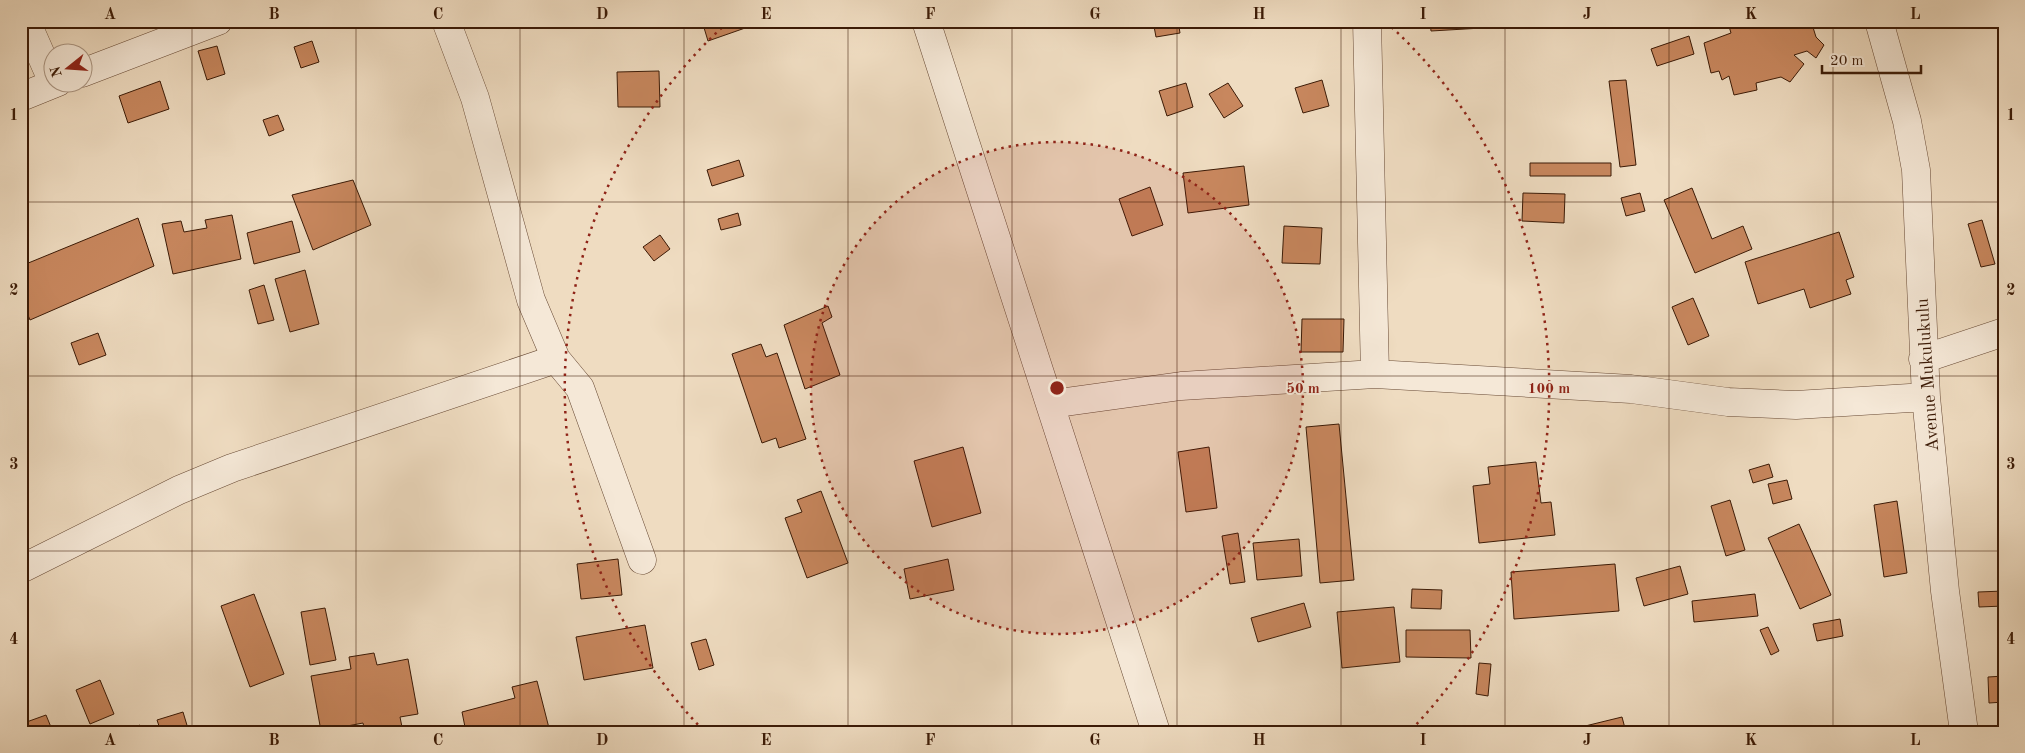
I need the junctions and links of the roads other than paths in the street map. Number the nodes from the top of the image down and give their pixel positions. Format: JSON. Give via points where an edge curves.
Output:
{"nodes":[{"id":1,"x":26,"y":21,"type":"edge"},
{"id":2,"x":218,"y":21,"type":"edge"},
{"id":3,"x":446,"y":21,"type":"edge"},
{"id":4,"x":926,"y":21,"type":"edge"},
{"id":5,"x":1367,"y":21,"type":"edge"},
{"id":6,"x":1879,"y":21,"type":"edge"},
{"id":7,"x":42,"y":55,"type":"edge"},
{"id":8,"x":92,"y":69,"type":"edge"},
{"id":9,"x":42,"y":88,"type":"edge"},
{"id":10,"x":21,"y":97,"type":"edge"},
{"id":11,"x":2004,"y":332,"type":"edge"},
{"id":12,"x":556,"y":359,"type":"junction"},
{"id":13,"x":1923,"y":359,"type":"junction"},
{"id":14,"x":1375,"y":374,"type":"junction"},
{"id":15,"x":1926,"y":397,"type":"junction"},
{"id":16,"x":1051,"y":404,"type":"junction"},
{"id":17,"x":642,"y":560,"type":"dead end"},
{"id":18,"x":21,"y":569,"type":"edge"},
{"id":19,"x":1156,"y":732,"type":"edge"},
{"id":20,"x":1964,"y":732,"type":"edge"}],
"edges":[{"from":1,"to":7,"type":"street"},
{"from":2,"to":8,"type":"street"},
{"from":3,"to":12,"type":"street","via":[[475,98],[531,300]]},
{"from":4,"to":16,"type":"street"},
{"from":5,"to":14,"type":"street"},
{"from":6,"to":13,"type":"street","name":"Avenue Mukulukulu","via":[[1908,121],[1916,170]]},
{"from":9,"to":10,"type":"street"},
{"from":11,"to":13,"type":"street"},
{"from":12,"to":17,"type":"street","via":[[580,388]]},
{"from":12,"to":18,"type":"street","via":[[232,468],[179,490]]},
{"from":13,"to":15,"type":"street","name":"Avenue Mukulukulu"},
{"from":14,"to":15,"type":"street","via":[[1631,389],[1748,403],[1796,405]]},
{"from":14,"to":16,"type":"street","via":[[1182,386]]},
{"from":15,"to":20,"type":"street","name":"Avenue Mukulukulu","via":[[1945,591]]},
{"from":16,"to":19,"type":"street"}]}
